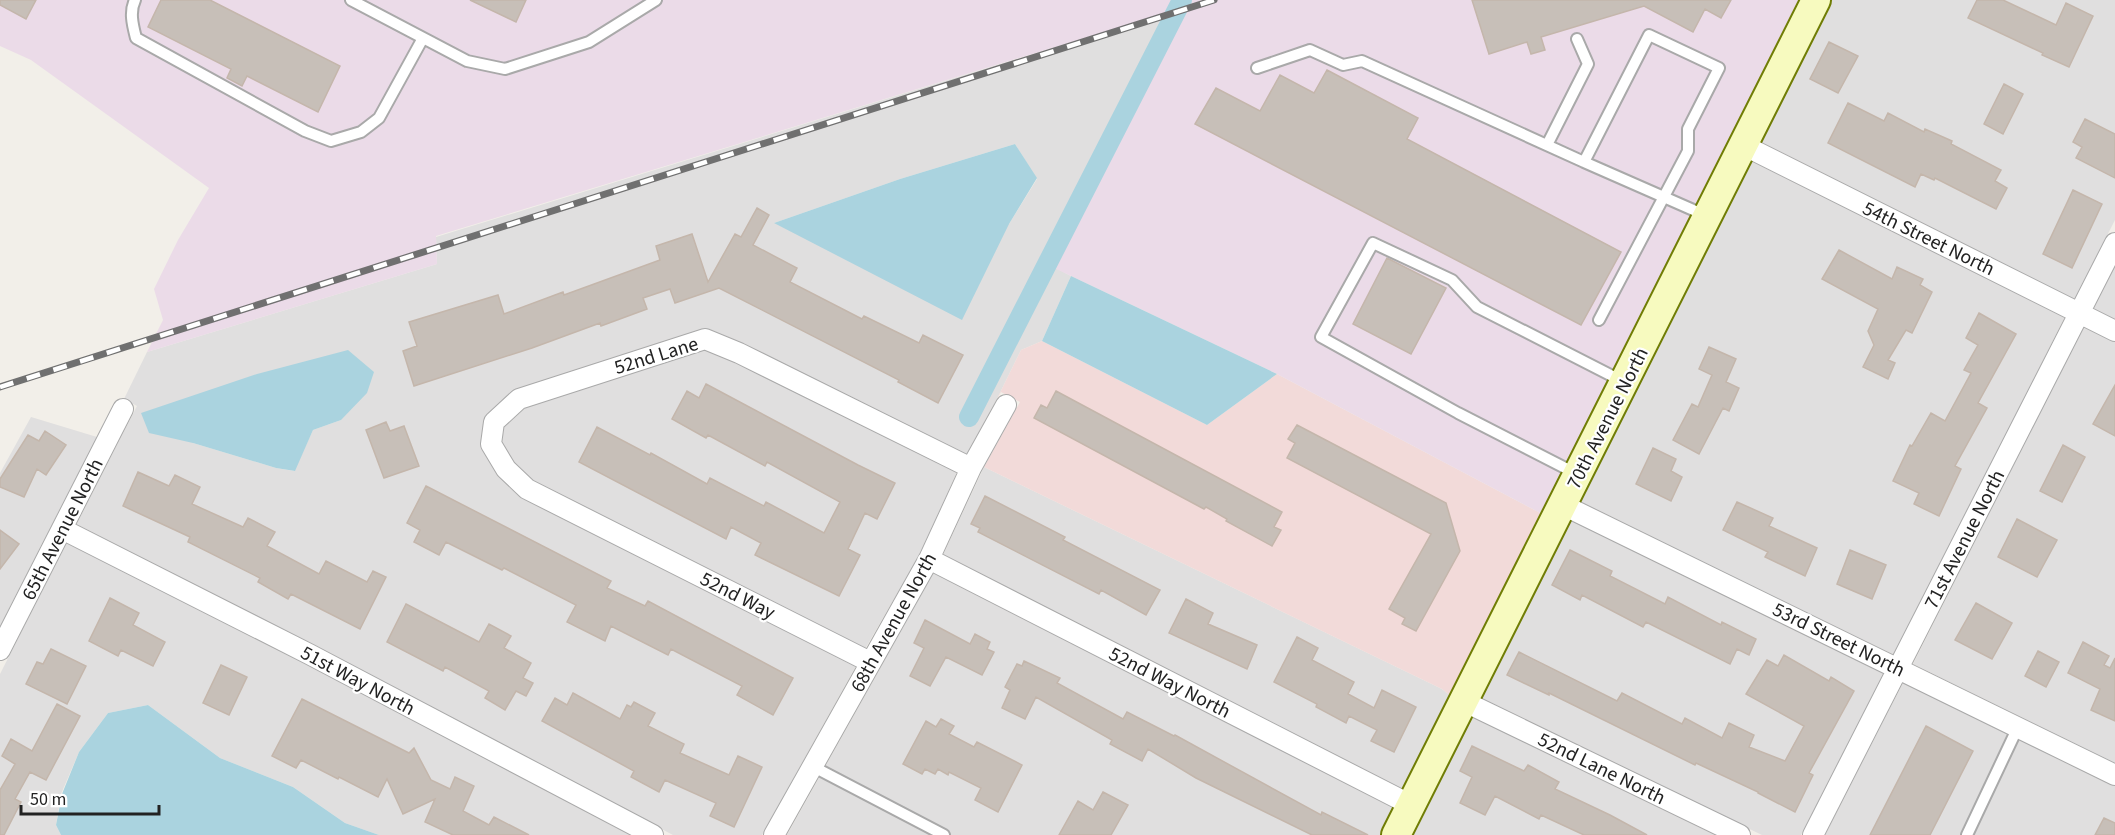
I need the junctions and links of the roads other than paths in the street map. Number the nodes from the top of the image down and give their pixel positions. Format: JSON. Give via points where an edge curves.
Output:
{"nodes":[{"id":1,"x":135,"y":0,"type":"edge"},
{"id":2,"x":351,"y":0,"type":"edge"},
{"id":3,"x":656,"y":0,"type":"edge"},
{"id":4,"x":1816,"y":0,"type":"edge"},
{"id":5,"x":423,"y":38,"type":"junction"},
{"id":6,"x":1577,"y":39,"type":"dead end"},
{"id":7,"x":1257,"y":68,"type":"dead end"},
{"id":8,"x":1547,"y":145,"type":"junction"},
{"id":9,"x":1743,"y":145,"type":"junction"},
{"id":10,"x":1584,"y":162,"type":"junction"},
{"id":11,"x":1665,"y":198,"type":"junction"},
{"id":12,"x":1707,"y":216,"type":"junction"},
{"id":13,"x":2115,"y":243,"type":"edge"},
{"id":14,"x":2079,"y":313,"type":"junction"},
{"id":15,"x":1599,"y":320,"type":"dead end"},
{"id":16,"x":2115,"y":331,"type":"edge"},
{"id":17,"x":1624,"y":382,"type":"junction"},
{"id":18,"x":1006,"y":405,"type":"dead end"},
{"id":19,"x":123,"y":409,"type":"dead end"},
{"id":20,"x":971,"y":468,"type":"junction"},
{"id":21,"x":1578,"y":475,"type":"junction"},
{"id":22,"x":1563,"y":505,"type":"junction"},
{"id":23,"x":607,"y":528,"type":"joint"},
{"id":24,"x":62,"y":529,"type":"junction"},
{"id":25,"x":929,"y":559,"type":"junction"},
{"id":26,"x":0,"y":650,"type":"edge"},
{"id":27,"x":870,"y":662,"type":"junction"},
{"id":28,"x":1899,"y":668,"type":"junction"},
{"id":29,"x":1463,"y":701,"type":"junction"},
{"id":30,"x":2018,"y":727,"type":"junction"},
{"id":31,"x":812,"y":766,"type":"junction"},
{"id":32,"x":2115,"y":775,"type":"edge"},
{"id":33,"x":1411,"y":805,"type":"junction"},
{"id":34,"x":653,"y":835,"type":"edge"},
{"id":35,"x":774,"y":835,"type":"edge"},
{"id":36,"x":944,"y":835,"type":"edge"},
{"id":37,"x":1396,"y":835,"type":"edge"},
{"id":38,"x":1740,"y":835,"type":"edge"},
{"id":39,"x":1813,"y":835,"type":"edge"},
{"id":40,"x":1967,"y":835,"type":"edge"}],
"edges":[{"from":1,"to":5,"type":"lane","via":[[132,23],[136,38],[305,131],[331,141],[361,132],[379,118]]},
{"from":2,"to":5,"type":"lane"},
{"from":3,"to":5,"type":"lane","via":[[589,42],[504,69],[468,61]]},
{"from":4,"to":9,"type":"street","name":"70th Avenue North"},
{"from":6,"to":8,"type":"lane","via":[[1588,64]]},
{"from":7,"to":8,"type":"lane","via":[[1310,50],[1343,65],[1362,61]]},
{"from":8,"to":10,"type":"lane"},
{"from":9,"to":12,"type":"street","name":"70th Avenue North"},
{"from":9,"to":14,"type":"street","name":"54th Street North"},
{"from":10,"to":11,"type":"lane"},
{"from":10,"to":11,"type":"lane","via":[[1649,35],[1719,68],[1688,129],[1688,151]]},
{"from":11,"to":12,"type":"lane"},
{"from":11,"to":15,"type":"lane"},
{"from":12,"to":17,"type":"street","name":"70th Avenue North"},
{"from":13,"to":14,"type":"street","name":"71st Avenue North"},
{"from":14,"to":16,"type":"street","name":"54th Street North"},
{"from":14,"to":28,"type":"street","name":"71st Avenue North"},
{"from":17,"to":21,"type":"street","name":"70th Avenue North"},
{"from":17,"to":21,"type":"lane","via":[[1477,307],[1452,280],[1373,243],[1321,337]]},
{"from":18,"to":20,"type":"street","name":"68th Avenue North"},
{"from":19,"to":24,"type":"street","name":"65th Avenue North"},
{"from":20,"to":23,"type":"street","name":"52nd Lane","via":[[705,339],[519,399],[494,422],[491,444],[506,469],[527,489]]},
{"from":20,"to":25,"type":"street","name":"68th Avenue North"},
{"from":21,"to":22,"type":"street","name":"70th Avenue North"},
{"from":22,"to":28,"type":"street","name":"53rd Street North"},
{"from":22,"to":29,"type":"street","name":"70th Avenue North"},
{"from":23,"to":27,"type":"street","name":"52nd Way"},
{"from":24,"to":26,"type":"street","name":"65th Avenue North"},
{"from":24,"to":34,"type":"street","name":"51st Way North"},
{"from":25,"to":27,"type":"street","name":"68th Avenue North"},
{"from":25,"to":33,"type":"street","name":"52nd Way North"},
{"from":27,"to":31,"type":"street","name":"68th Avenue North"},
{"from":28,"to":30,"type":"street","name":"53rd Street North"},
{"from":28,"to":39,"type":"street","name":"71st Avenue North"},
{"from":29,"to":33,"type":"street","name":"70th Avenue North"},
{"from":29,"to":38,"type":"street","name":"52nd Lane North"},
{"from":30,"to":32,"type":"street","name":"53rd Street North"},
{"from":30,"to":40,"type":"lane"},
{"from":31,"to":35,"type":"street","name":"68th Avenue North"},
{"from":31,"to":36,"type":"lane"},
{"from":33,"to":37,"type":"street","name":"70th Avenue North"}]}
